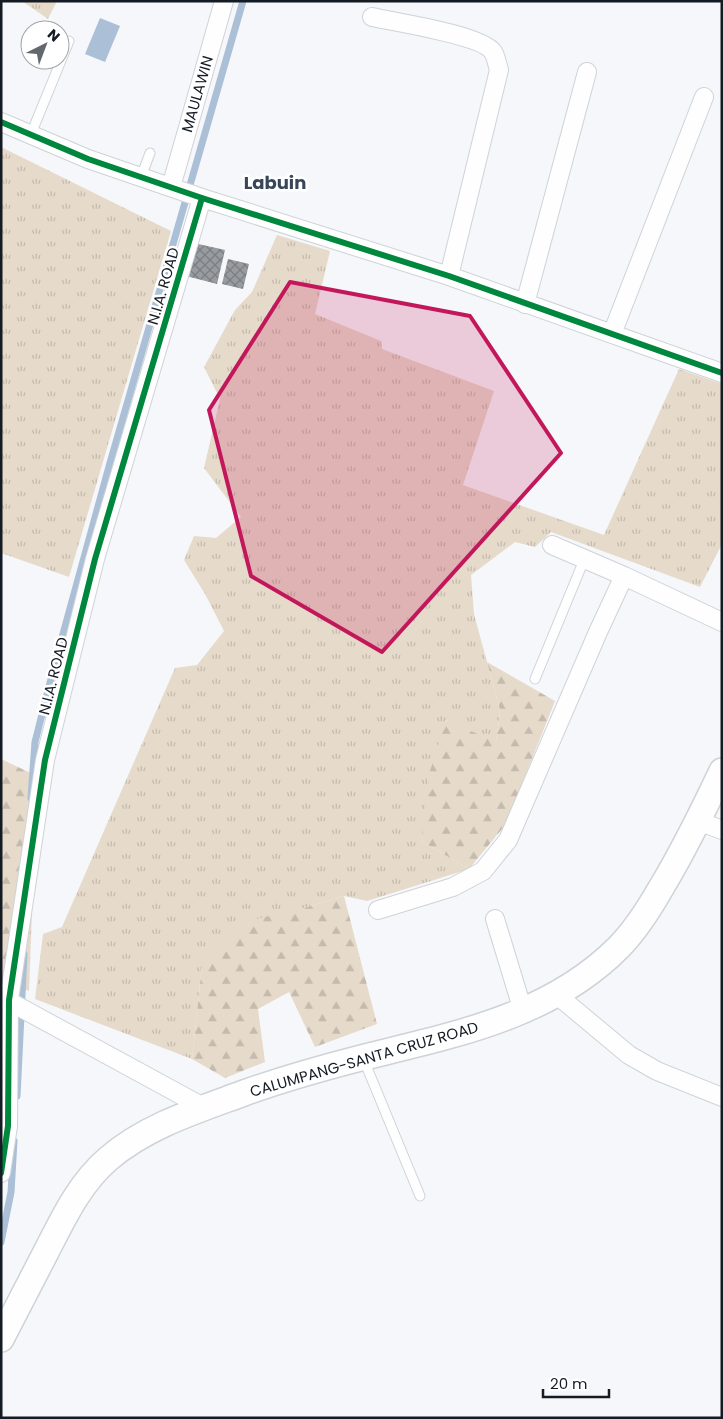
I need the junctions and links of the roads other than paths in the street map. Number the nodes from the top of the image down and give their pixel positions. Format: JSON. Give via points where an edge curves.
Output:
{"nodes":[{"id":1,"x":224,"y":1,"type":"edge"},
{"id":2,"x":372,"y":17,"type":"dead end"},
{"id":3,"x":56,"y":70,"type":"edge"},
{"id":4,"x":587,"y":72,"type":"dead end"},
{"id":5,"x":704,"y":97,"type":"dead end"},
{"id":6,"x":1,"y":122,"type":"edge"},
{"id":7,"x":31,"y":134,"type":"junction"},
{"id":8,"x":150,"y":153,"type":"dead end"},
{"id":9,"x":141,"y":177,"type":"junction"},
{"id":10,"x":170,"y":187,"type":"junction"},
{"id":11,"x":202,"y":198,"type":"junction"},
{"id":12,"x":449,"y":276,"type":"junction"},
{"id":13,"x":525,"y":304,"type":"junction"},
{"id":14,"x":612,"y":334,"type":"junction"},
{"id":15,"x":722,"y":373,"type":"edge"},
{"id":16,"x":552,"y":545,"type":"dead end"},
{"id":17,"x":584,"y":560,"type":"junction"},
{"id":18,"x":624,"y":576,"type":"junction"},
{"id":19,"x":722,"y":622,"type":"edge"},
{"id":20,"x":535,"y":679,"type":"dead end"},
{"id":21,"x":722,"y":771,"type":"edge"},
{"id":22,"x":698,"y":821,"type":"junction"},
{"id":23,"x":722,"y":830,"type":"edge"},
{"id":24,"x":378,"y":910,"type":"dead end"},
{"id":25,"x":495,"y":919,"type":"dead end"},
{"id":26,"x":557,"y":995,"type":"junction"},
{"id":27,"x":5,"y":998,"type":"edge"},
{"id":28,"x":523,"y":1011,"type":"junction"},
{"id":29,"x":363,"y":1058,"type":"junction"},
{"id":30,"x":722,"y":1097,"type":"edge"},
{"id":31,"x":205,"y":1108,"type":"junction"},
{"id":32,"x":1,"y":1173,"type":"edge"},
{"id":33,"x":420,"y":1196,"type":"dead end"},
{"id":34,"x":1,"y":1339,"type":"edge"}],
"edges":[{"from":1,"to":10,"type":"street","name":"MAULAWIN"},
{"from":2,"to":12,"type":"street","via":[[481,42],[493,51],[499,70]]},
{"from":3,"to":7,"type":"lane"},
{"from":4,"to":13,"type":"street"},
{"from":5,"to":14,"type":"street"},
{"from":6,"to":7,"type":"street"},
{"from":7,"to":9,"type":"street","via":[[88,159]]},
{"from":8,"to":9,"type":"lane"},
{"from":9,"to":10,"type":"street"},
{"from":10,"to":11,"type":"street"},
{"from":11,"to":12,"type":"street"},
{"from":11,"to":27,"type":"street","name":"N.I.A. ROAD","via":[[94,559],[45,760]]},
{"from":12,"to":13,"type":"street"},
{"from":13,"to":14,"type":"street"},
{"from":14,"to":15,"type":"street"},
{"from":16,"to":17,"type":"street"},
{"from":17,"to":18,"type":"street"},
{"from":17,"to":20,"type":"lane"},
{"from":18,"to":19,"type":"street"},
{"from":18,"to":24,"type":"street","via":[[508,840],[483,871],[454,887]]},
{"from":21,"to":22,"type":"main road","name":"CALUMPANG-SANTA CRUZ ROAD"},
{"from":22,"to":23,"type":"street"},
{"from":22,"to":26,"type":"main road","name":"CALUMPANG-SANTA CRUZ ROAD","via":[[646,914],[625,940],[588,975]]},
{"from":25,"to":28,"type":"street"},
{"from":26,"to":28,"type":"main road","name":"CALUMPANG-SANTA CRUZ ROAD"},
{"from":26,"to":30,"type":"street","via":[[629,1055],[657,1071]]},
{"from":27,"to":31,"type":"street"},
{"from":27,"to":32,"type":"street","name":"N.I.A. ROAD","via":[[8,1126]]},
{"from":28,"to":29,"type":"main road","name":"CALUMPANG-SANTA CRUZ ROAD","via":[[457,1034]]},
{"from":29,"to":31,"type":"main road","name":"CALUMPANG-SANTA CRUZ ROAD","via":[[303,1074]]},
{"from":29,"to":33,"type":"lane"},
{"from":31,"to":34,"type":"main road","name":"CALUMPANG-SANTA CRUZ ROAD","via":[[136,1140],[108,1159],[90,1178],[72,1202]]}]}
